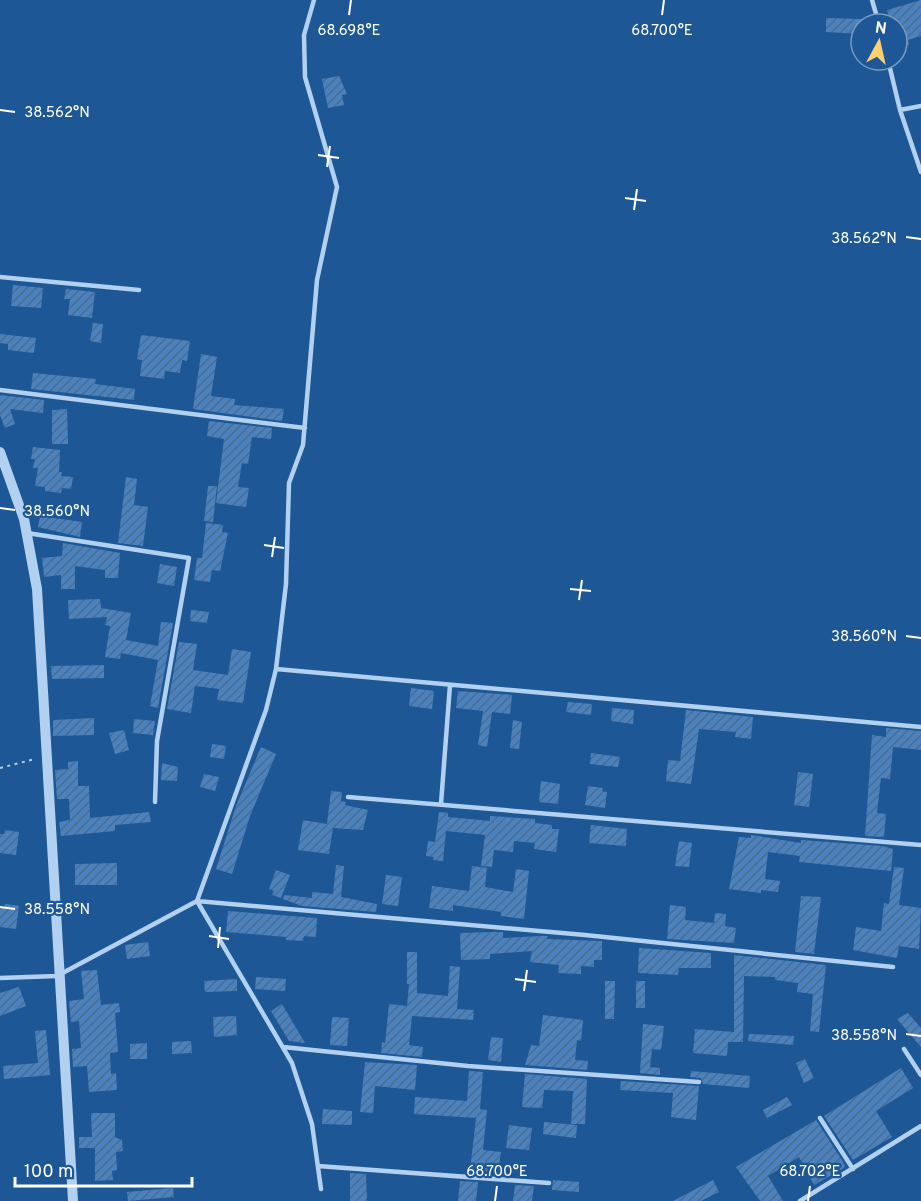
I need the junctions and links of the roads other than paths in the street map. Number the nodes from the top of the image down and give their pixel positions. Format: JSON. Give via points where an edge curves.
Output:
{"nodes":[{"id":1,"x":314,"y":0,"type":"edge"},
{"id":2,"x":891,"y":72,"type":"edge"},
{"id":3,"x":921,"y":106,"type":"edge"},
{"id":4,"x":900,"y":110,"type":"junction"},
{"id":5,"x":921,"y":172,"type":"edge"},
{"id":6,"x":0,"y":277,"type":"edge"},
{"id":7,"x":139,"y":290,"type":"dead end"},
{"id":8,"x":0,"y":390,"type":"edge"},
{"id":9,"x":305,"y":428,"type":"junction"},
{"id":10,"x":0,"y":452,"type":"edge"},
{"id":11,"x":27,"y":533,"type":"junction"},
{"id":12,"x":276,"y":669,"type":"junction"},
{"id":13,"x":450,"y":685,"type":"junction"},
{"id":14,"x":921,"y":728,"type":"edge"},
{"id":15,"x":348,"y":797,"type":"dead end"},
{"id":16,"x":155,"y":802,"type":"dead end"},
{"id":17,"x":441,"y":804,"type":"junction"},
{"id":18,"x":921,"y":845,"type":"edge"},
{"id":19,"x":197,"y":901,"type":"junction"},
{"id":20,"x":893,"y":967,"type":"dead end"},
{"id":21,"x":57,"y":976,"type":"junction"},
{"id":22,"x":0,"y":978,"type":"edge"},
{"id":23,"x":283,"y":1047,"type":"junction"},
{"id":24,"x":904,"y":1049,"type":"dead end"},
{"id":25,"x":921,"y":1075,"type":"edge"},
{"id":26,"x":699,"y":1082,"type":"dead end"},
{"id":27,"x":820,"y":1118,"type":"dead end"},
{"id":28,"x":921,"y":1126,"type":"edge"},
{"id":29,"x":318,"y":1166,"type":"junction"},
{"id":30,"x":853,"y":1169,"type":"junction"},
{"id":31,"x":549,"y":1183,"type":"dead end"},
{"id":32,"x":321,"y":1189,"type":"dead end"},
{"id":33,"x":73,"y":1201,"type":"edge"},
{"id":34,"x":800,"y":1201,"type":"edge"}],
"edges":[{"from":1,"to":9,"type":"lane","via":[[304,35],[305,77],[338,187],[317,280]]},
{"from":2,"to":4,"type":"lane"},
{"from":3,"to":4,"type":"lane"},
{"from":4,"to":5,"type":"lane"},
{"from":6,"to":7,"type":"lane"},
{"from":8,"to":9,"type":"lane"},
{"from":9,"to":12,"type":"lane","via":[[289,483],[286,584]]},
{"from":10,"to":11,"type":"street"},
{"from":11,"to":16,"type":"lane","via":[[189,558],[157,741]]},
{"from":11,"to":21,"type":"street","via":[[37,589]]},
{"from":12,"to":13,"type":"lane"},
{"from":12,"to":19,"type":"lane","via":[[266,710]]},
{"from":13,"to":14,"type":"lane"},
{"from":13,"to":17,"type":"lane"},
{"from":15,"to":17,"type":"lane"},
{"from":17,"to":18,"type":"lane"},
{"from":19,"to":20,"type":"lane"},
{"from":19,"to":21,"type":"lane"},
{"from":19,"to":23,"type":"lane"},
{"from":21,"to":22,"type":"lane"},
{"from":21,"to":33,"type":"street"},
{"from":23,"to":26,"type":"lane","via":[[468,1066]]},
{"from":23,"to":29,"type":"lane","via":[[312,1124]]},
{"from":24,"to":25,"type":"lane"},
{"from":27,"to":30,"type":"lane"},
{"from":28,"to":30,"type":"lane"},
{"from":29,"to":31,"type":"lane"},
{"from":29,"to":32,"type":"lane"},
{"from":30,"to":34,"type":"lane"}]}
